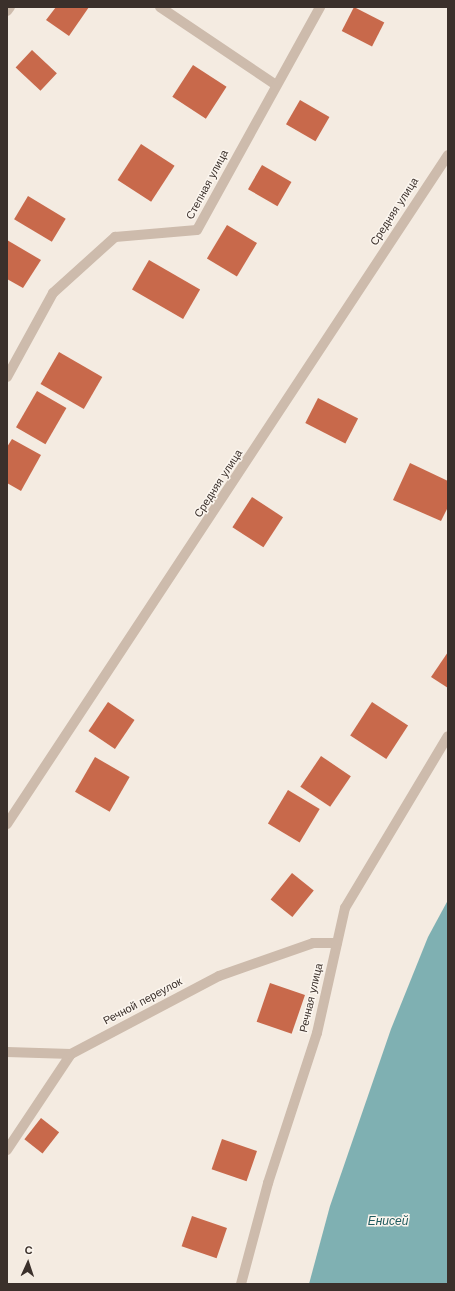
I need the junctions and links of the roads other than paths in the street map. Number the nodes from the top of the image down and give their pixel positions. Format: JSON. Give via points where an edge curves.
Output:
{"nodes":[{"id":1,"x":10,"y":7,"type":"edge"},
{"id":2,"x":160,"y":7,"type":"edge"},
{"id":3,"x":320,"y":7,"type":"edge"},
{"id":4,"x":7,"y":10,"type":"edge"},
{"id":5,"x":276,"y":84,"type":"junction"},
{"id":6,"x":448,"y":155,"type":"edge"},
{"id":7,"x":7,"y":377,"type":"edge"},
{"id":8,"x":448,"y":736,"type":"edge"},
{"id":9,"x":7,"y":824,"type":"edge"},
{"id":10,"x":337,"y":943,"type":"junction"},
{"id":11,"x":7,"y":1052,"type":"edge"},
{"id":12,"x":71,"y":1054,"type":"junction"},
{"id":13,"x":7,"y":1150,"type":"edge"},
{"id":14,"x":241,"y":1284,"type":"edge"}],
"edges":[{"from":1,"to":4,"type":"street"},
{"from":2,"to":5,"type":"street"},
{"from":3,"to":5,"type":"street","name":"Степная улица"},
{"from":5,"to":7,"type":"street","name":"Степная улица","via":[[197,230],[114,237],[53,293]]},
{"from":6,"to":9,"type":"street","name":"Средняя улица"},
{"from":8,"to":10,"type":"street","name":"Речная улица","via":[[345,908]]},
{"from":10,"to":12,"type":"street","name":"Речной переулок","via":[[313,943],[219,976]]},
{"from":10,"to":14,"type":"street","name":"Речная улица","via":[[317,1034],[268,1183]]},
{"from":11,"to":12,"type":"street"},
{"from":12,"to":13,"type":"street","name":"Речной переулок"}]}
